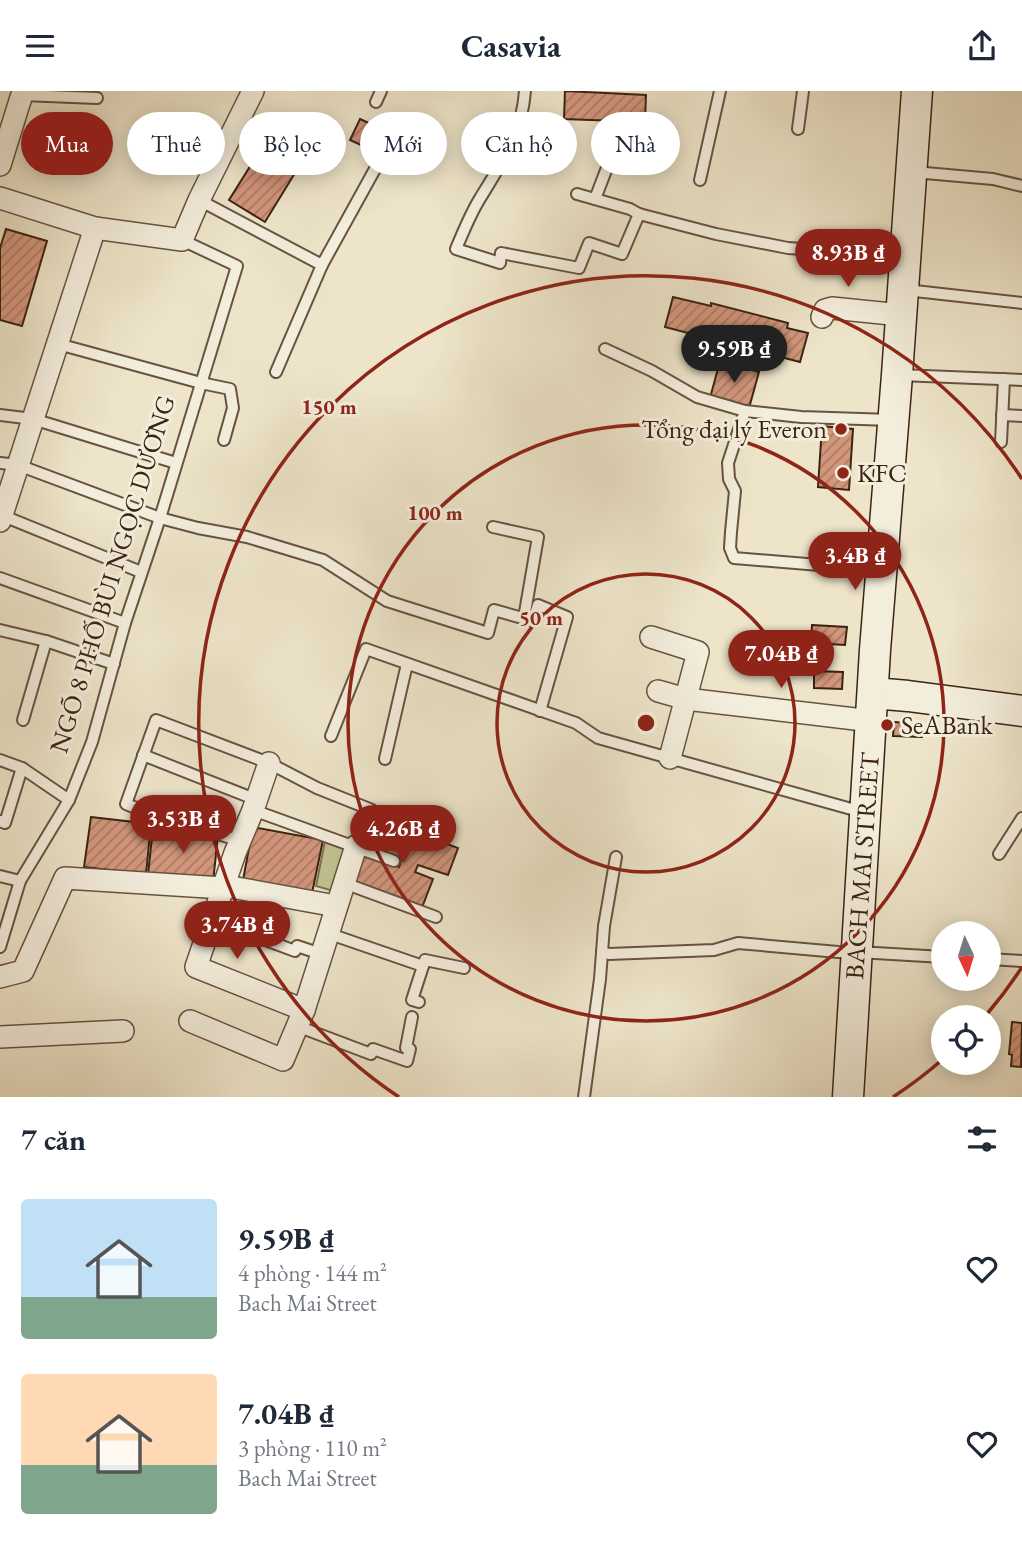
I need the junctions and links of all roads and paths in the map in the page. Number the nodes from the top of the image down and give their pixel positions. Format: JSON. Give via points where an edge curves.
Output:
{"nodes":[{"id":1,"x":253,"y":91,"type":"edge"},
{"id":2,"x":525,"y":91,"type":"edge"},
{"id":3,"x":720,"y":91,"type":"edge"},
{"id":4,"x":803,"y":91,"type":"edge"},
{"id":5,"x":917,"y":91,"type":"edge"},
{"id":6,"x":22,"y":93,"type":"edge"},
{"id":7,"x":97,"y":98,"type":"dead end"},
{"id":8,"x":798,"y":129,"type":"dead end"},
{"id":9,"x":0,"y":165,"type":"edge"},
{"id":10,"x":911,"y":172,"type":"junction"},
{"id":11,"x":372,"y":175,"type":"edge"},
{"id":12,"x":604,"y":175,"type":"edge"},
{"id":13,"x":700,"y":180,"type":"dead end"},
{"id":14,"x":1022,"y":186,"type":"edge"},
{"id":15,"x":577,"y":194,"type":"dead end"},
{"id":16,"x":0,"y":198,"type":"edge"},
{"id":17,"x":595,"y":199,"type":"junction"},
{"id":18,"x":199,"y":200,"type":"junction"},
{"id":19,"x":639,"y":214,"type":"junction"},
{"id":20,"x":95,"y":228,"type":"junction"},
{"id":21,"x":182,"y":240,"type":"junction"},
{"id":22,"x":905,"y":256,"type":"junction"},
{"id":23,"x":322,"y":265,"type":"junction"},
{"id":24,"x":902,"y":302,"type":"junction"},
{"id":25,"x":1022,"y":303,"type":"edge"},
{"id":26,"x":822,"y":317,"type":"dead end"},
{"id":27,"x":58,"y":344,"type":"junction"},
{"id":28,"x":604,"y":349,"type":"dead end"},
{"id":29,"x":276,"y":372,"type":"dead end"},
{"id":30,"x":897,"y":375,"type":"junction"},
{"id":31,"x":1004,"y":379,"type":"junction"},
{"id":32,"x":1022,"y":380,"type":"edge"},
{"id":33,"x":201,"y":383,"type":"junction"},
{"id":34,"x":745,"y":411,"type":"junction"},
{"id":35,"x":0,"y":415,"type":"edge"},
{"id":36,"x":1002,"y":415,"type":"junction"},
{"id":37,"x":1022,"y":416,"type":"edge"},
{"id":38,"x":33,"y":419,"type":"junction"},
{"id":39,"x":894,"y":420,"type":"junction"},
{"id":40,"x":224,"y":440,"type":"dead end"},
{"id":41,"x":1000,"y":442,"type":"dead end"},
{"id":42,"x":176,"y":463,"type":"junction"},
{"id":43,"x":9,"y":464,"type":"edge"},
{"id":44,"x":1,"y":517,"type":"edge"},
{"id":45,"x":160,"y":518,"type":"junction"},
{"id":46,"x":493,"y":527,"type":"dead end"},
{"id":47,"x":882,"y":570,"type":"junction"},
{"id":48,"x":141,"y":572,"type":"junction"},
{"id":49,"x":0,"y":578,"type":"edge"},
{"id":50,"x":524,"y":618,"type":"junction"},
{"id":51,"x":125,"y":623,"type":"junction"},
{"id":52,"x":0,"y":629,"type":"edge"},
{"id":53,"x":651,"y":637,"type":"dead end"},
{"id":54,"x":46,"y":641,"type":"junction"},
{"id":55,"x":114,"y":664,"type":"junction"},
{"id":56,"x":407,"y":664,"type":"junction"},
{"id":57,"x":658,"y":691,"type":"dead end"},
{"id":58,"x":686,"y":699,"type":"junction"},
{"id":59,"x":872,"y":707,"type":"junction"},
{"id":60,"x":541,"y":711,"type":"junction"},
{"id":61,"x":1022,"y":711,"type":"edge"},
{"id":62,"x":23,"y":720,"type":"dead end"},
{"id":63,"x":331,"y":736,"type":"dead end"},
{"id":64,"x":143,"y":755,"type":"junction"},
{"id":65,"x":670,"y":758,"type":"junction"},
{"id":66,"x":385,"y":759,"type":"dead end"},
{"id":67,"x":0,"y":760,"type":"edge"},
{"id":68,"x":269,"y":763,"type":"junction"},
{"id":69,"x":22,"y":768,"type":"junction"},
{"id":70,"x":69,"y":800,"type":"junction"},
{"id":71,"x":255,"y":805,"type":"junction"},
{"id":72,"x":372,"y":810,"type":"dead end"},
{"id":73,"x":865,"y":813,"type":"junction"},
{"id":74,"x":1022,"y":818,"type":"edge"},
{"id":75,"x":0,"y":821,"type":"edge"},
{"id":76,"x":240,"y":841,"type":"junction"},
{"id":77,"x":356,"y":846,"type":"junction"},
{"id":78,"x":999,"y":854,"type":"dead end"},
{"id":79,"x":616,"y":857,"type":"dead end"},
{"id":80,"x":394,"y":861,"type":"dead end"},
{"id":81,"x":0,"y":876,"type":"edge"},
{"id":82,"x":20,"y":881,"type":"junction"},
{"id":83,"x":344,"y":883,"type":"junction"},
{"id":84,"x":223,"y":888,"type":"junction"},
{"id":85,"x":336,"y":906,"type":"junction"},
{"id":86,"x":436,"y":917,"type":"dead end"},
{"id":87,"x":212,"y":920,"type":"junction"},
{"id":88,"x":1,"y":942,"type":"edge"},
{"id":89,"x":324,"y":944,"type":"junction"},
{"id":90,"x":602,"y":952,"type":"junction"},
{"id":91,"x":857,"y":952,"type":"junction"},
{"id":92,"x":931,"y":956,"type":"edge"},
{"id":93,"x":1001,"y":960,"type":"edge"},
{"id":94,"x":1022,"y":961,"type":"edge"},
{"id":95,"x":423,"y":966,"type":"junction"},
{"id":96,"x":464,"y":968,"type":"dead end"},
{"id":97,"x":0,"y":977,"type":"edge"},
{"id":98,"x":419,"y":1002,"type":"dead end"},
{"id":99,"x":412,"y":1017,"type":"dead end"},
{"id":100,"x":300,"y":1018,"type":"junction"},
{"id":101,"x":190,"y":1021,"type":"dead end"},
{"id":102,"x":123,"y":1031,"type":"dead end"},
{"id":103,"x":0,"y":1037,"type":"edge"},
{"id":104,"x":584,"y":1097,"type":"edge"},
{"id":105,"x":848,"y":1097,"type":"edge"}],
"edges":[{"from":1,"to":18,"type":"street"},
{"from":2,"to":19,"type":"lane","via":[[516,134],[456,249],[500,263],[501,253],[579,268],[589,243],[622,254]]},
{"from":3,"to":13,"type":"lane"},
{"from":4,"to":8,"type":"lane"},
{"from":5,"to":10,"type":"main road","name":"BACH MAI STREET"},
{"from":6,"to":7,"type":"lane"},
{"from":6,"to":9,"type":"street"},
{"from":10,"to":14,"type":"lane"},
{"from":10,"to":22,"type":"main road","name":"BACH MAI STREET"},
{"from":11,"to":23,"type":"lane"},
{"from":12,"to":17,"type":"lane"},
{"from":15,"to":17,"type":"lane"},
{"from":16,"to":20,"type":"street"},
{"from":17,"to":19,"type":"lane"},
{"from":18,"to":21,"type":"street"},
{"from":18,"to":23,"type":"lane"},
{"from":19,"to":22,"type":"lane","via":[[788,248]]},
{"from":20,"to":21,"type":"street"},
{"from":20,"to":27,"type":"street"},
{"from":21,"to":33,"type":"lane","name":"NGÕ 8 PHỐ BÙI NGỌC DƯƠNG","via":[[237,266]]},
{"from":22,"to":24,"type":"main road","name":"BACH MAI STREET"},
{"from":23,"to":29,"type":"lane"},
{"from":24,"to":25,"type":"lane"},
{"from":24,"to":26,"type":"street","via":[[832,308]]},
{"from":24,"to":30,"type":"main road","name":"BACH MAI STREET"},
{"from":27,"to":33,"type":"lane"},
{"from":27,"to":38,"type":"street"},
{"from":28,"to":34,"type":"lane","via":[[696,397]]},
{"from":30,"to":31,"type":"lane"},
{"from":30,"to":39,"type":"main road","name":"BACH MAI STREET"},
{"from":31,"to":32,"type":"lane"},
{"from":31,"to":36,"type":"lane"},
{"from":33,"to":40,"type":"lane","via":[[230,389],[233,408]]},
{"from":33,"to":42,"type":"lane","name":"NGÕ 8 PHỐ BÙI NGỌC DƯƠNG"},
{"from":34,"to":39,"type":"lane"},
{"from":34,"to":47,"type":"lane","via":[[727,463],[736,492],[730,548],[734,558]]},
{"from":35,"to":38,"type":"lane"},
{"from":36,"to":37,"type":"lane"},
{"from":36,"to":41,"type":"lane"},
{"from":38,"to":42,"type":"lane"},
{"from":38,"to":43,"type":"street"},
{"from":39,"to":47,"type":"main road","name":"BACH MAI STREET"},
{"from":42,"to":45,"type":"lane","name":"NGÕ 8 PHỐ BÙI NGỌC DƯƠNG"},
{"from":43,"to":44,"type":"street"},
{"from":43,"to":45,"type":"lane"},
{"from":44,"to":48,"type":"lane"},
{"from":45,"to":48,"type":"lane","name":"NGÕ 8 PHỐ BÙI NGỌC DƯƠNG"},
{"from":45,"to":50,"type":"lane","via":[[323,560],[387,601],[488,633],[494,610]]},
{"from":46,"to":50,"type":"lane","via":[[538,537]]},
{"from":47,"to":59,"type":"main road","name":"BACH MAI STREET"},
{"from":48,"to":51,"type":"lane","name":"NGÕ 8 PHỐ BÙI NGỌC DƯƠNG"},
{"from":49,"to":51,"type":"lane"},
{"from":50,"to":60,"type":"lane","via":[[533,621],[538,605],[567,617]]},
{"from":51,"to":55,"type":"lane","name":"NGÕ 8 PHỐ BÙI NGỌC DƯƠNG"},
{"from":52,"to":54,"type":"lane"},
{"from":53,"to":58,"type":"street","via":[[698,652]]},
{"from":54,"to":55,"type":"lane"},
{"from":54,"to":62,"type":"lane"},
{"from":55,"to":70,"type":"lane","name":"NGÕ 8 PHỐ BÙI NGỌC DƯƠNG"},
{"from":56,"to":60,"type":"lane"},
{"from":56,"to":63,"type":"lane","via":[[366,649]]},
{"from":56,"to":66,"type":"lane"},
{"from":57,"to":58,"type":"street"},
{"from":58,"to":59,"type":"street"},
{"from":58,"to":65,"type":"street"},
{"from":59,"to":61,"type":"main road","via":[[908,696]]},
{"from":59,"to":73,"type":"main road","name":"BACH MAI STREET"},
{"from":60,"to":65,"type":"lane","via":[[576,723],[597,738]]},
{"from":64,"to":68,"type":"lane","via":[[156,720]]},
{"from":64,"to":71,"type":"lane"},
{"from":64,"to":76,"type":"lane","via":[[126,804]]},
{"from":65,"to":73,"type":"lane"},
{"from":67,"to":69,"type":"lane"},
{"from":68,"to":71,"type":"street"},
{"from":68,"to":72,"type":"lane"},
{"from":69,"to":70,"type":"lane"},
{"from":69,"to":75,"type":"lane","via":[[5,823]]},
{"from":70,"to":82,"type":"lane","name":"NGÕ 8 PHỐ BÙI NGỌC DƯƠNG"},
{"from":71,"to":76,"type":"street"},
{"from":71,"to":77,"type":"lane"},
{"from":73,"to":91,"type":"main road","name":"BACH MAI STREET"},
{"from":74,"to":78,"type":"lane"},
{"from":76,"to":84,"type":"street"},
{"from":77,"to":80,"type":"lane"},
{"from":77,"to":83,"type":"street"},
{"from":79,"to":90,"type":"lane"},
{"from":81,"to":82,"type":"lane"},
{"from":82,"to":88,"type":"lane","name":"NGÕ 8 PHỐ BÙI NGỌC DƯƠNG"},
{"from":83,"to":85,"type":"street"},
{"from":83,"to":86,"type":"lane"},
{"from":84,"to":85,"type":"street"},
{"from":84,"to":87,"type":"street"},
{"from":84,"to":97,"type":"street","via":[[65,878],[23,971]]},
{"from":85,"to":89,"type":"street"},
{"from":87,"to":89,"type":"lane","via":[[295,951],[297,946]]},
{"from":87,"to":100,"type":"street","via":[[196,967]]},
{"from":89,"to":95,"type":"lane"},
{"from":89,"to":100,"type":"street"},
{"from":90,"to":91,"type":"lane","via":[[714,950],[738,943]]},
{"from":90,"to":104,"type":"lane"},
{"from":91,"to":92,"type":"lane"},
{"from":91,"to":105,"type":"main road","name":"BACH MAI STREET"},
{"from":93,"to":94,"type":"lane"},
{"from":95,"to":96,"type":"lane","via":[[425,960]]},
{"from":95,"to":98,"type":"lane","via":[[412,1000]]},
{"from":99,"to":100,"type":"lane","via":[[407,1061],[373,1049],[371,1054]]},
{"from":100,"to":101,"type":"street","via":[[283,1061]]},
{"from":102,"to":103,"type":"street"}]}
